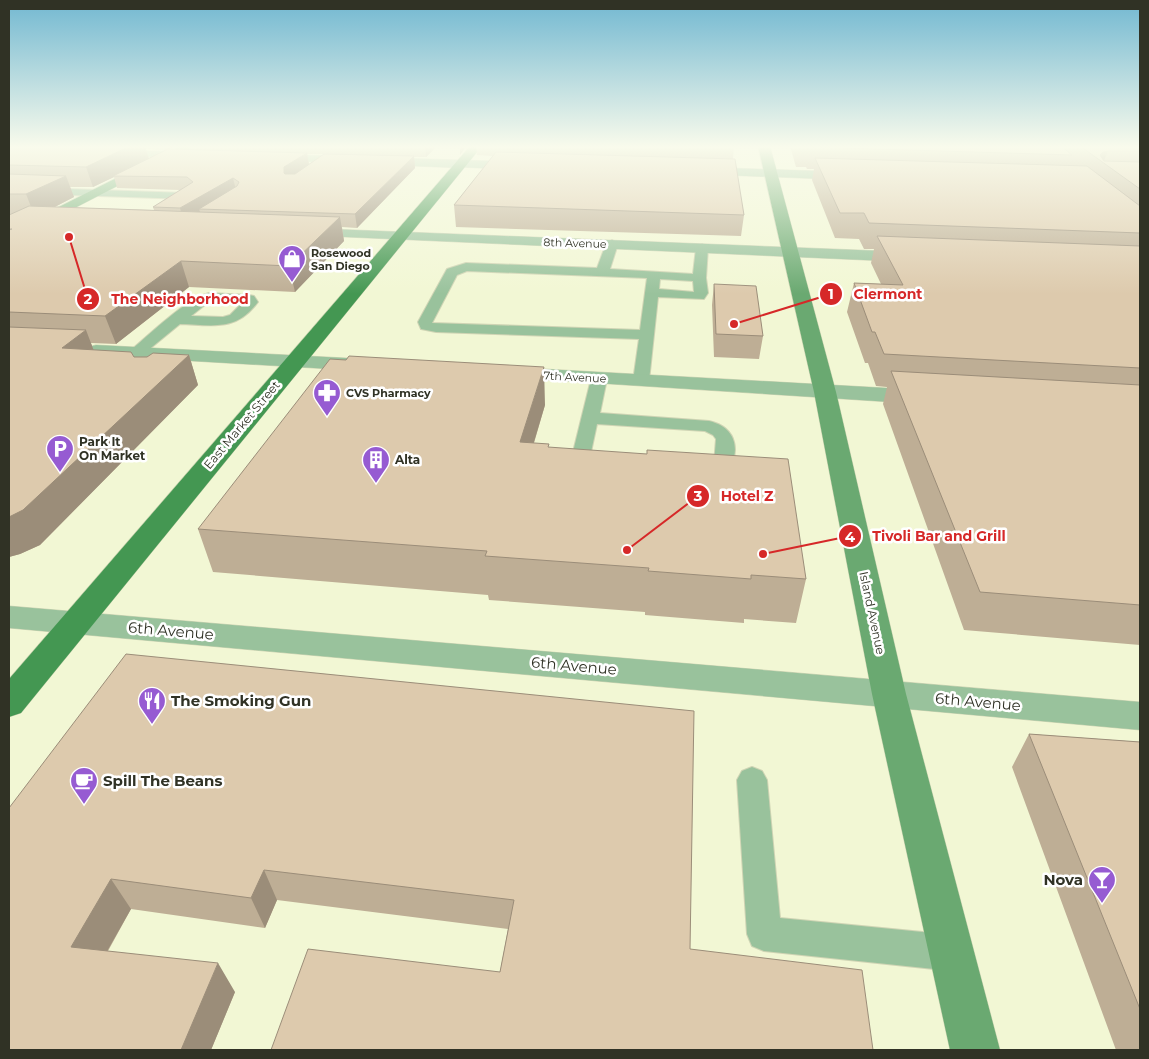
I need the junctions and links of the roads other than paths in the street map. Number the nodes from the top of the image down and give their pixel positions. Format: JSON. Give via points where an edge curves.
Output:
{"nodes":[{"id":1,"x":92,"y":195,"type":"edge"},
{"id":2,"x":189,"y":195,"type":"edge"},
{"id":3,"x":435,"y":195,"type":"edge"},
{"id":4,"x":775,"y":195,"type":"edge"},
{"id":5,"x":174,"y":205,"type":"edge"},
{"id":6,"x":9,"y":222,"type":"edge"},
{"id":7,"x":38,"y":223,"type":"junction"},
{"id":8,"x":65,"y":224,"type":"edge"},
{"id":9,"x":291,"y":232,"type":"edge"},
{"id":10,"x":401,"y":236,"type":"junction"},
{"id":11,"x":9,"y":238,"type":"edge"},
{"id":12,"x":612,"y":244,"type":"junction"},
{"id":13,"x":702,"y":248,"type":"junction"},
{"id":14,"x":790,"y":252,"type":"junction"},
{"id":15,"x":921,"y":257,"type":"edge"},
{"id":16,"x":602,"y":272,"type":"junction"},
{"id":17,"x":654,"y":275,"type":"junction"},
{"id":18,"x":700,"y":278,"type":"junction"},
{"id":19,"x":652,"y":294,"type":"junction"},
{"id":20,"x":176,"y":320,"type":"dead end"},
{"id":21,"x":646,"y":335,"type":"junction"},
{"id":22,"x":80,"y":351,"type":"edge"},
{"id":23,"x":136,"y":354,"type":"junction"},
{"id":24,"x":296,"y":361,"type":"junction"},
{"id":25,"x":382,"y":366,"type":"edge"},
{"id":26,"x":490,"y":372,"type":"edge"},
{"id":27,"x":599,"y":379,"type":"junction"},
{"id":28,"x":641,"y":381,"type":"junction"},
{"id":29,"x":825,"y":392,"type":"junction"},
{"id":30,"x":943,"y":399,"type":"edge"},
{"id":31,"x":590,"y":418,"type":"junction"},
{"id":32,"x":618,"y":469,"type":"edge"},
{"id":33,"x":694,"y":474,"type":"edge"},
{"id":34,"x":9,"y":617,"type":"edge"},
{"id":35,"x":76,"y":623,"type":"junction"},
{"id":36,"x":889,"y":694,"type":"junction"},
{"id":37,"x":9,"y":703,"type":"edge"},
{"id":38,"x":1140,"y":716,"type":"edge"},
{"id":39,"x":752,"y":780,"type":"dead end"},
{"id":40,"x":953,"y":953,"type":"junction"},
{"id":41,"x":975,"y":1050,"type":"edge"}],
"edges":[{"from":1,"to":7,"type":"main road"},
{"from":2,"to":5,"type":"lane"},
{"from":3,"to":10,"type":"main road","name":"East Market Street"},
{"from":4,"to":14,"type":"main road","name":"Island Avenue"},
{"from":6,"to":7,"type":"street"},
{"from":7,"to":8,"type":"street"},
{"from":7,"to":11,"type":"main road"},
{"from":9,"to":10,"type":"street","name":"8th Avenue"},
{"from":10,"to":12,"type":"street","name":"8th Avenue"},
{"from":10,"to":24,"type":"main road","name":"East Market Street"},
{"from":12,"to":13,"type":"street","name":"8th Avenue"},
{"from":12,"to":16,"type":"lane"},
{"from":13,"to":14,"type":"street","name":"8th Avenue"},
{"from":13,"to":18,"type":"lane"},
{"from":14,"to":15,"type":"street","name":"8th Avenue"},
{"from":14,"to":29,"type":"main road","name":"Island Avenue"},
{"from":16,"to":17,"type":"lane"},
{"from":16,"to":21,"type":"lane","via":[[458,269],[452,272],[425,322],[426,326]]},
{"from":17,"to":18,"type":"lane"},
{"from":17,"to":19,"type":"lane"},
{"from":18,"to":19,"type":"lane","via":[[699,296]]},
{"from":19,"to":21,"type":"lane"},
{"from":20,"to":23,"type":"lane"},
{"from":21,"to":28,"type":"lane"},
{"from":22,"to":23,"type":"street"},
{"from":23,"to":24,"type":"street","via":[[174,362]]},
{"from":24,"to":25,"type":"street"},
{"from":24,"to":35,"type":"main road","name":"East Market Street"},
{"from":26,"to":27,"type":"street","name":"7th Avenue"},
{"from":27,"to":28,"type":"street","name":"7th Avenue"},
{"from":27,"to":31,"type":"lane"},
{"from":28,"to":29,"type":"street","name":"7th Avenue"},
{"from":29,"to":30,"type":"street","name":"7th Avenue"},
{"from":29,"to":36,"type":"main road","name":"Island Avenue"},
{"from":31,"to":32,"type":"lane","via":[[582,452],[589,463],[598,468]]},
{"from":31,"to":33,"type":"lane","via":[[709,426],[719,431],[725,439],[724,464],[718,472]]},
{"from":34,"to":35,"type":"street","name":"6th Avenue"},
{"from":35,"to":36,"type":"street","name":"6th Avenue"},
{"from":35,"to":37,"type":"main road","name":"East Market Street"},
{"from":36,"to":38,"type":"street","name":"6th Avenue"},
{"from":36,"to":40,"type":"main road","name":"Island Avenue"},
{"from":39,"to":40,"type":"lane","via":[[764,934]]},
{"from":40,"to":41,"type":"main road","name":"Island Avenue"}]}
